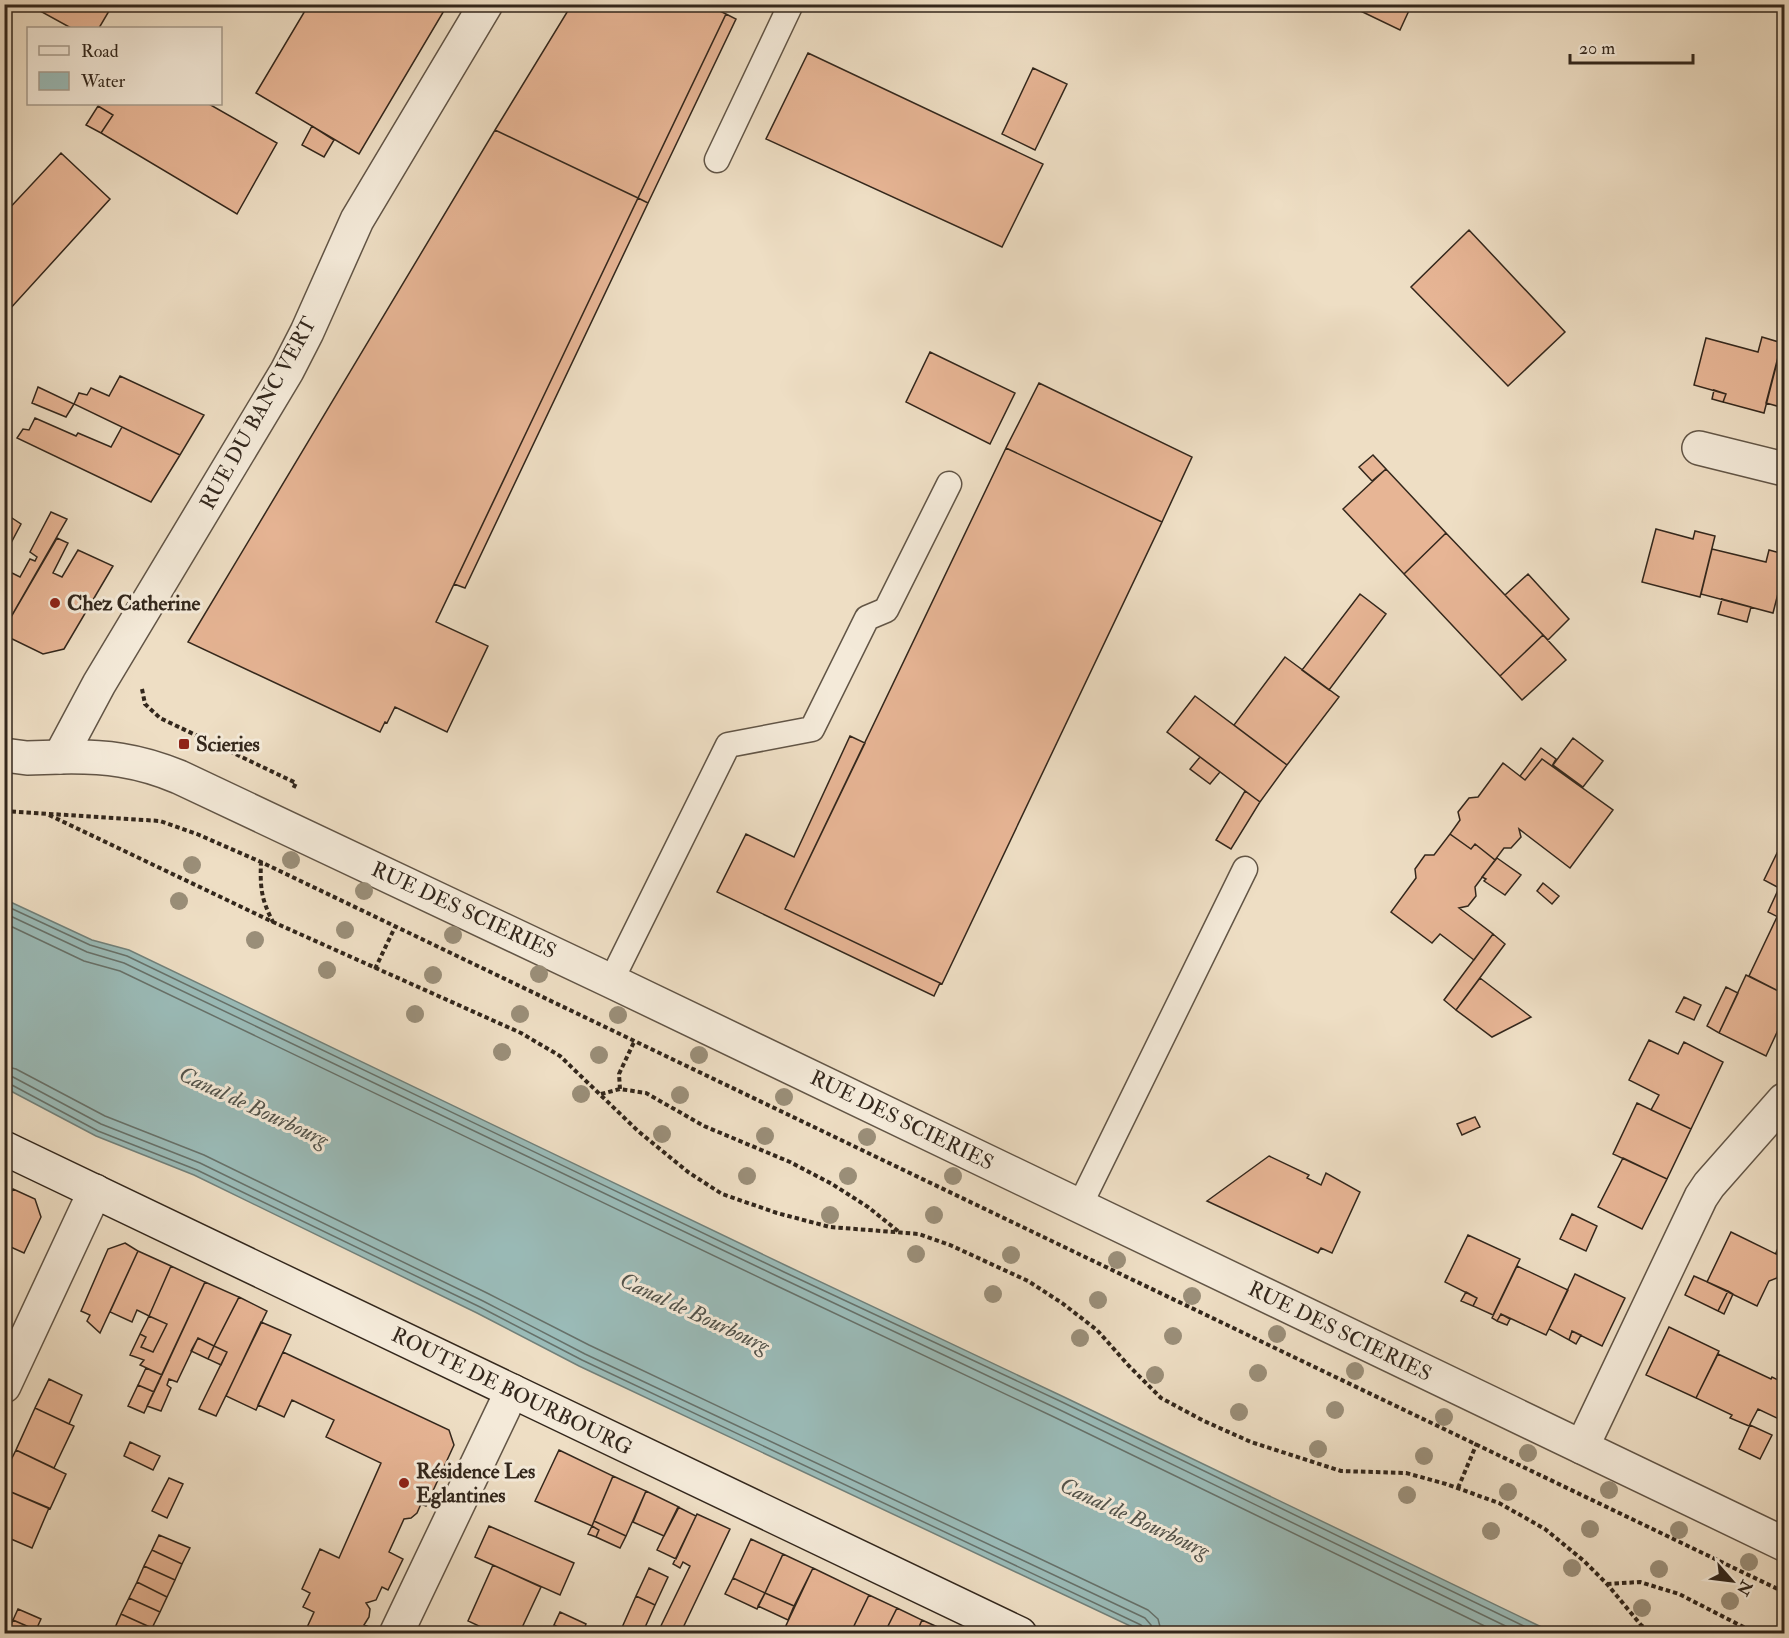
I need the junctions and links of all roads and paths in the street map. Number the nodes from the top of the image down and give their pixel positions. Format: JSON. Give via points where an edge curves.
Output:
{"nodes":[{"id":1,"x":486,"y":4,"type":"edge"},
{"id":2,"x":791,"y":4,"type":"edge"},
{"id":3,"x":717,"y":160,"type":"dead end"},
{"id":4,"x":1699,"y":448,"type":"dead end"},
{"id":5,"x":1785,"y":468,"type":"edge"},
{"id":6,"x":949,"y":484,"type":"dead end"},
{"id":7,"x":141,"y":683,"type":"dead end"},
{"id":8,"x":4,"y":755,"type":"edge"},
{"id":9,"x":60,"y":757,"type":"junction"},
{"id":10,"x":4,"y":811,"type":"edge"},
{"id":11,"x":46,"y":813,"type":"junction"},
{"id":12,"x":276,"y":822,"type":"junction"},
{"id":13,"x":261,"y":862,"type":"junction"},
{"id":14,"x":1245,"y":869,"type":"dead end"},
{"id":15,"x":273,"y":922,"type":"junction"},
{"id":16,"x":395,"y":927,"type":"junction"},
{"id":17,"x":375,"y":969,"type":"junction"},
{"id":18,"x":611,"y":981,"type":"junction"},
{"id":19,"x":634,"y":1042,"type":"junction"},
{"id":20,"x":620,"y":1089,"type":"junction"},
{"id":21,"x":600,"y":1094,"type":"junction"},
{"id":22,"x":1785,"y":1100,"type":"edge"},
{"id":23,"x":4,"y":1148,"type":"edge"},
{"id":24,"x":95,"y":1191,"type":"junction"},
{"id":25,"x":1080,"y":1205,"type":"junction"},
{"id":26,"x":898,"y":1231,"type":"junction"},
{"id":27,"x":4,"y":1386,"type":"edge"},
{"id":28,"x":512,"y":1391,"type":"junction"},
{"id":29,"x":1477,"y":1443,"type":"junction"},
{"id":30,"x":1582,"y":1447,"type":"junction"},
{"id":31,"x":1458,"y":1488,"type":"junction"},
{"id":32,"x":1785,"y":1544,"type":"edge"},
{"id":33,"x":1607,"y":1584,"type":"junction"},
{"id":34,"x":1785,"y":1592,"type":"edge"},
{"id":35,"x":1008,"y":1631,"type":"edge"},
{"id":36,"x":396,"y":1634,"type":"edge"},
{"id":37,"x":1652,"y":1634,"type":"edge"},
{"id":38,"x":1757,"y":1634,"type":"edge"}],
"edges":[{"from":1,"to":9,"type":"street","name":"RUE DU BANC VERT","via":[[357,220],[287,371],[99,684]]},
{"from":2,"to":3,"type":"lane"},
{"from":4,"to":5,"type":"street"},
{"from":6,"to":18,"type":"lane","via":[[886,610],[867,618],[812,729],[728,745]]},
{"from":7,"to":12,"type":"path","via":[[145,704],[160,718],[296,783]]},
{"from":8,"to":9,"type":"street","name":"RUE DES SCIERIES"},
{"from":9,"to":12,"type":"street","name":"RUE DES SCIERIES","via":[[111,757],[144,764]]},
{"from":10,"to":11,"type":"path"},
{"from":11,"to":13,"type":"path","via":[[160,821]]},
{"from":11,"to":15,"type":"path"},
{"from":12,"to":13,"type":"path"},
{"from":12,"to":18,"type":"street","name":"RUE DES SCIERIES"},
{"from":13,"to":15,"type":"path","via":[[260,892]]},
{"from":13,"to":16,"type":"path"},
{"from":14,"to":25,"type":"lane"},
{"from":15,"to":17,"type":"path"},
{"from":16,"to":17,"type":"path"},
{"from":16,"to":19,"type":"path"},
{"from":17,"to":21,"type":"path","via":[[521,1033],[560,1056]]},
{"from":18,"to":25,"type":"street","name":"RUE DES SCIERIES"},
{"from":19,"to":20,"type":"path","via":[[619,1074]]},
{"from":19,"to":29,"type":"path"},
{"from":20,"to":21,"type":"path"},
{"from":20,"to":26,"type":"path","via":[[646,1093],[704,1126],[790,1162],[867,1207]]},
{"from":21,"to":26,"type":"path","via":[[688,1172],[723,1194],[830,1227]]},
{"from":22,"to":30,"type":"street","via":[[1701,1197]]},
{"from":23,"to":24,"type":"street","name":"ROUTE DE BOURBOURG"},
{"from":24,"to":27,"type":"street"},
{"from":24,"to":28,"type":"street","name":"ROUTE DE BOURBOURG"},
{"from":25,"to":30,"type":"street","name":"RUE DES SCIERIES"},
{"from":26,"to":31,"type":"path","via":[[950,1245],[1028,1281],[1097,1330],[1161,1398],[1204,1421],[1251,1442],[1341,1471],[1406,1473]]},
{"from":28,"to":35,"type":"street","name":"ROUTE DE BOURBOURG"},
{"from":28,"to":36,"type":"street"},
{"from":29,"to":31,"type":"path"},
{"from":29,"to":34,"type":"path"},
{"from":30,"to":32,"type":"street","name":"RUE DES SCIERIES"},
{"from":31,"to":33,"type":"path","via":[[1499,1503],[1545,1529]]},
{"from":33,"to":37,"type":"path","via":[[1628,1612]]},
{"from":33,"to":38,"type":"path","via":[[1640,1582],[1678,1594]]}]}
